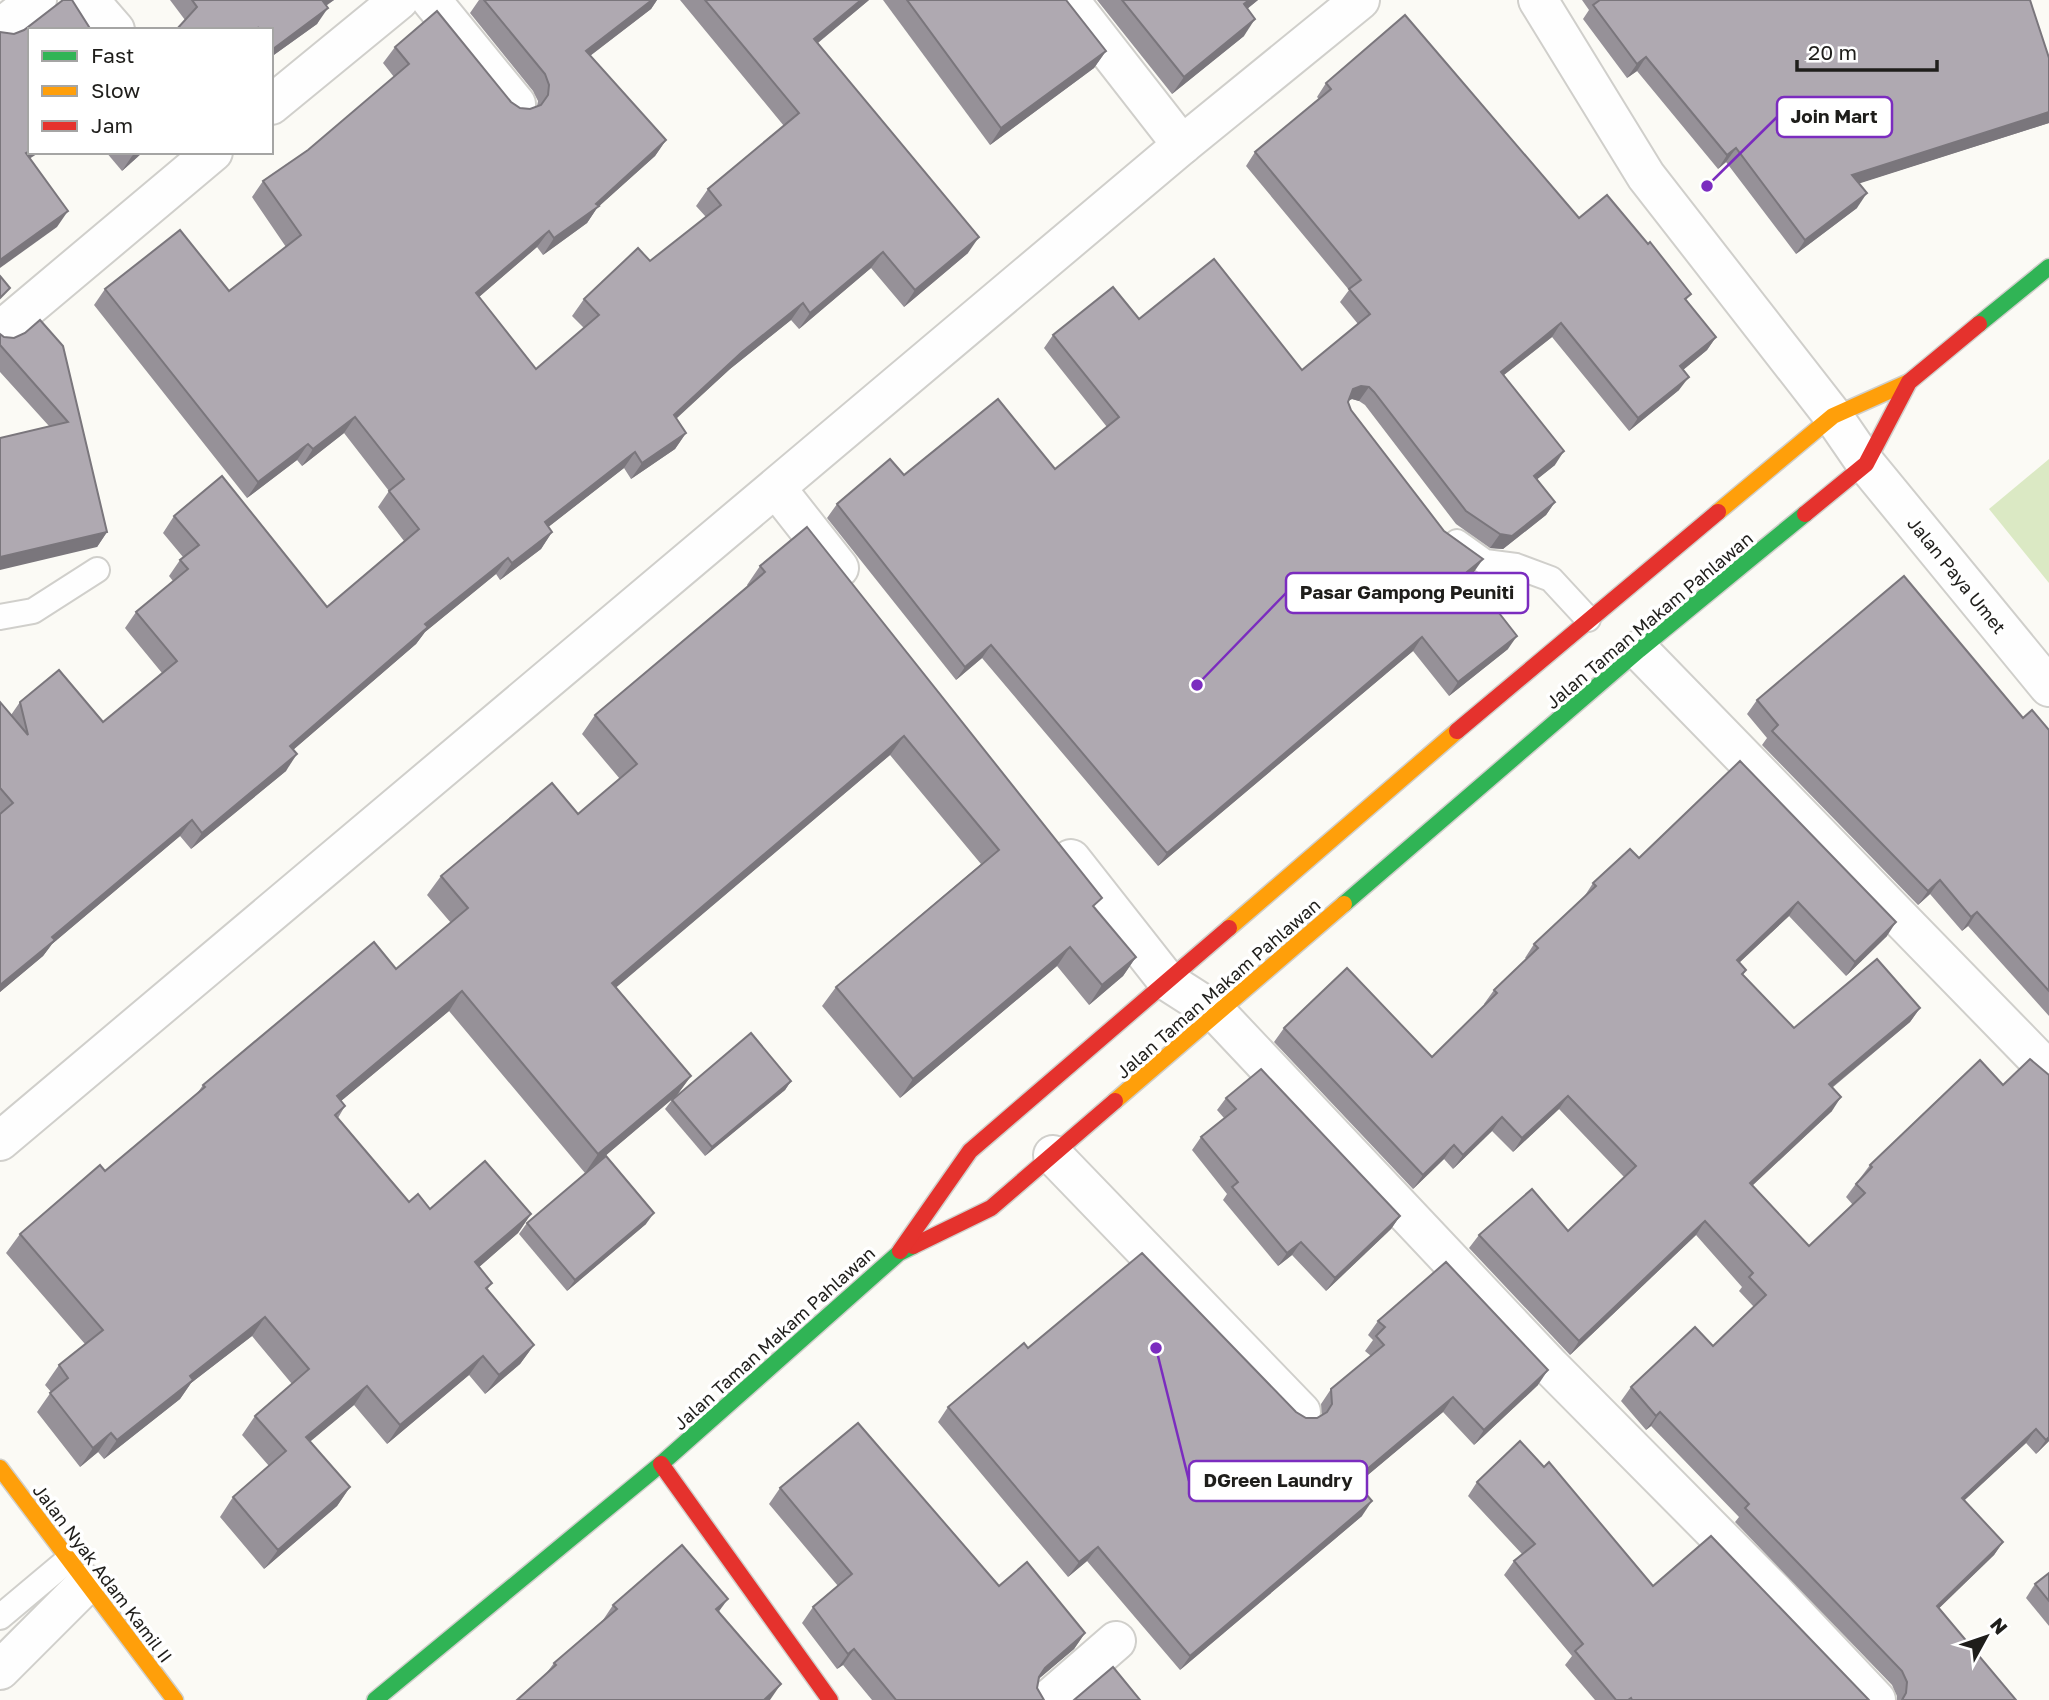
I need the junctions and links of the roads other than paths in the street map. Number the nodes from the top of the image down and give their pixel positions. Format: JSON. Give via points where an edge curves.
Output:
{"nodes":[{"id":1,"x":37,"y":0,"type":"edge"},
{"id":2,"x":89,"y":0,"type":"edge"},
{"id":3,"x":399,"y":0,"type":"edge"},
{"id":4,"x":431,"y":0,"type":"edge"},
{"id":5,"x":1069,"y":0,"type":"edge"},
{"id":6,"x":1360,"y":0,"type":"edge"},
{"id":7,"x":1538,"y":0,"type":"edge"},
{"id":8,"x":0,"y":28,"type":"edge"},
{"id":9,"x":113,"y":28,"type":"edge"},
{"id":10,"x":273,"y":103,"type":"edge"},
{"id":11,"x":516,"y":104,"type":"edge"},
{"id":12,"x":1182,"y":145,"type":"junction"},
{"id":13,"x":211,"y":154,"type":"edge"},
{"id":14,"x":2049,"y":267,"type":"edge"},
{"id":15,"x":0,"y":331,"type":"edge"},
{"id":16,"x":1909,"y":382,"type":"junction"},
{"id":17,"x":1833,"y":416,"type":"junction"},
{"id":18,"x":1866,"y":464,"type":"junction"},
{"id":19,"x":776,"y":488,"type":"junction"},
{"id":20,"x":1438,"y":524,"type":"edge"},
{"id":21,"x":97,"y":570,"type":"dead end"},
{"id":22,"x":863,"y":598,"type":"edge"},
{"id":23,"x":0,"y":617,"type":"edge"},
{"id":24,"x":1588,"y":619,"type":"junction"},
{"id":25,"x":1639,"y":650,"type":"junction"},
{"id":26,"x":2049,"y":687,"type":"edge"},
{"id":27,"x":1046,"y":828,"type":"edge"},
{"id":28,"x":1167,"y":981,"type":"junction"},
{"id":29,"x":1217,"y":1013,"type":"junction"},
{"id":30,"x":2049,"y":1071,"type":"edge"},
{"id":31,"x":0,"y":1141,"type":"edge"},
{"id":32,"x":1053,"y":1155,"type":"junction"},
{"id":33,"x":899,"y":1253,"type":"junction"},
{"id":34,"x":1301,"y":1412,"type":"edge"},
{"id":35,"x":661,"y":1464,"type":"junction"},
{"id":36,"x":0,"y":1468,"type":"edge"},
{"id":37,"x":77,"y":1572,"type":"junction"},
{"id":38,"x":0,"y":1617,"type":"edge"},
{"id":39,"x":1116,"y":1641,"type":"dead end"},
{"id":40,"x":0,"y":1670,"type":"edge"},
{"id":41,"x":175,"y":1700,"type":"edge"},
{"id":42,"x":374,"y":1700,"type":"edge"},
{"id":43,"x":830,"y":1700,"type":"edge"},
{"id":44,"x":1048,"y":1700,"type":"edge"},
{"id":45,"x":1876,"y":1700,"type":"edge"}],
"edges":[{"from":1,"to":8,"type":"street"},
{"from":2,"to":9,"type":"street"},
{"from":3,"to":10,"type":"street"},
{"from":4,"to":11,"type":"street"},
{"from":5,"to":12,"type":"street"},
{"from":6,"to":12,"type":"street"},
{"from":7,"to":17,"type":"street","name":"Jalan Paya Umet","via":[[1646,176]]},
{"from":12,"to":19,"type":"street"},
{"from":13,"to":15,"type":"street"},
{"from":14,"to":16,"type":"street","name":"Jalan Taman Makam Pahlawan"},
{"from":16,"to":17,"type":"street"},
{"from":16,"to":18,"type":"street","name":"Jalan Taman Makam Pahlawan"},
{"from":17,"to":18,"type":"street","name":"Jalan Paya Umet"},
{"from":17,"to":24,"type":"street"},
{"from":18,"to":25,"type":"street","name":"Jalan Taman Makam Pahlawan"},
{"from":18,"to":26,"type":"street","name":"Jalan Paya Umet"},
{"from":19,"to":22,"type":"street"},
{"from":19,"to":31,"type":"street"},
{"from":20,"to":24,"type":"lane","via":[[1446,535],[1485,562],[1516,566],[1551,579]]},
{"from":21,"to":23,"type":"lane","via":[[33,611]]},
{"from":24,"to":28,"type":"street","via":[[1490,711]]},
{"from":25,"to":29,"type":"street","name":"Jalan Taman Makam Pahlawan","via":[[1518,748]]},
{"from":25,"to":30,"type":"street"},
{"from":27,"to":28,"type":"street"},
{"from":28,"to":29,"type":"street"},
{"from":28,"to":33,"type":"street","via":[[970,1151]]},
{"from":29,"to":32,"type":"street","name":"Jalan Taman Makam Pahlawan"},
{"from":29,"to":45,"type":"street","via":[[1551,1367]]},
{"from":32,"to":33,"type":"street","name":"Jalan Taman Makam Pahlawan","via":[[991,1208]]},
{"from":32,"to":34,"type":"street"},
{"from":33,"to":35,"type":"street","name":"Jalan Taman Makam Pahlawan"},
{"from":35,"to":42,"type":"street","name":"Jalan Taman Makam Pahlawan"},
{"from":35,"to":43,"type":"street"},
{"from":36,"to":37,"type":"street","name":"Jalan Nyak Adam Kamil II"},
{"from":37,"to":38,"type":"lane"},
{"from":37,"to":40,"type":"street"},
{"from":37,"to":41,"type":"street","name":"Jalan Nyak Adam Kamil II"},
{"from":39,"to":44,"type":"street"}]}
